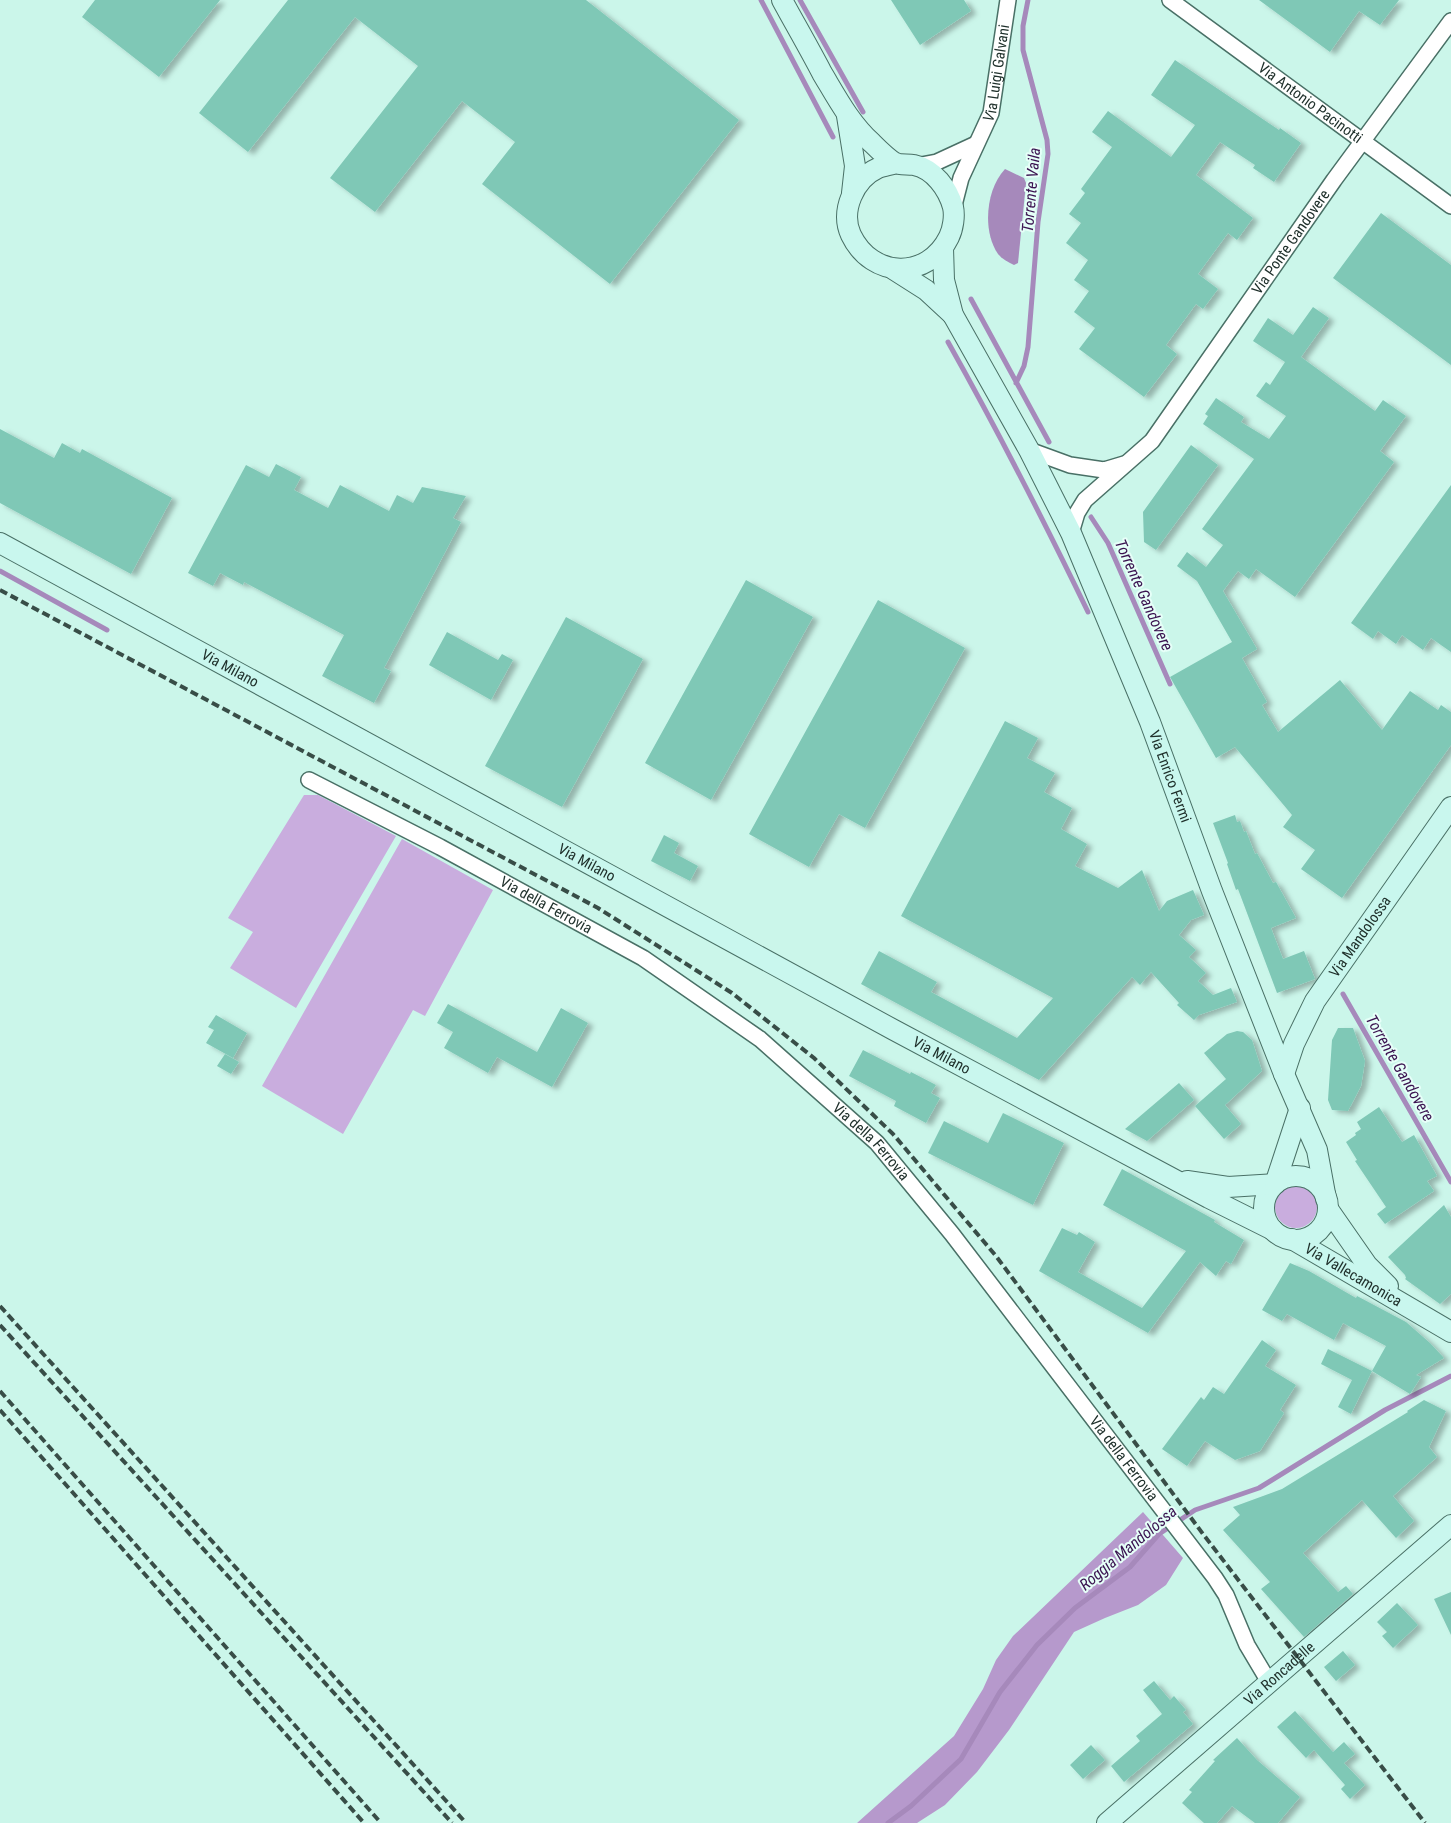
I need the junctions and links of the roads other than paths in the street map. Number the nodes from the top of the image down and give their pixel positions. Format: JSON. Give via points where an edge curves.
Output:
{"nodes":[{"id":1,"x":782,"y":0,"type":"edge"},
{"id":2,"x":1008,"y":0,"type":"edge"},
{"id":3,"x":1170,"y":0,"type":"edge"},
{"id":4,"x":1451,"y":21,"type":"edge"},
{"id":5,"x":847,"y":116,"type":"junction"},
{"id":6,"x":1362,"y":142,"type":"junction"},
{"id":7,"x":976,"y":144,"type":"junction"},
{"id":8,"x":896,"y":164,"type":"junction"},
{"id":9,"x":916,"y":166,"type":"junction"},
{"id":10,"x":851,"y":196,"type":"junction"},
{"id":11,"x":1451,"y":206,"type":"edge"},
{"id":12,"x":953,"y":210,"type":"junction"},
{"id":13,"x":943,"y":248,"type":"junction"},
{"id":14,"x":893,"y":268,"type":"junction"},
{"id":15,"x":953,"y":315,"type":"junction"},
{"id":16,"x":1029,"y":450,"type":"junction"},
{"id":17,"x":1130,"y":462,"type":"junction"},
{"id":18,"x":1071,"y":533,"type":"junction"},
{"id":19,"x":0,"y":543,"type":"edge"},
{"id":20,"x":309,"y":780,"type":"dead end"},
{"id":21,"x":1451,"y":808,"type":"edge"},
{"id":22,"x":1284,"y":1074,"type":"junction"},
{"id":23,"x":1300,"y":1108,"type":"junction"},
{"id":24,"x":1174,"y":1179,"type":"junction"},
{"id":25,"x":1275,"y":1184,"type":"junction"},
{"id":26,"x":1327,"y":1204,"type":"junction"},
{"id":27,"x":1273,"y":1230,"type":"junction"},
{"id":28,"x":1292,"y":1240,"type":"junction"},
{"id":29,"x":1416,"y":1311,"type":"junction"},
{"id":30,"x":1451,"y":1332,"type":"edge"},
{"id":31,"x":1451,"y":1525,"type":"edge"},
{"id":32,"x":1270,"y":1682,"type":"junction"},
{"id":33,"x":1108,"y":1823,"type":"edge"}],
"edges":[{"from":1,"to":5,"type":"main road"},
{"from":2,"to":7,"type":"street","name":"Via Luigi Galvani","via":[[991,113]]},
{"from":3,"to":6,"type":"street","name":"Via Antonio Pacinotti"},
{"from":4,"to":6,"type":"street","name":"Via Ponte Gandovere"},
{"from":5,"to":8,"type":"main road"},
{"from":5,"to":10,"type":"main road","via":[[856,166]]},
{"from":6,"to":11,"type":"street","name":"Via Antonio Pacinotti"},
{"from":6,"to":17,"type":"street","name":"Via Ponte Gandovere","via":[[1152,441]]},
{"from":7,"to":9,"type":"street","via":[[937,162]]},
{"from":7,"to":12,"type":"street","name":"Via Luigi Galvani","via":[[961,178]]},
{"from":8,"to":9,"type":"main road"},
{"from":8,"to":10,"type":"main road","via":[[878,168],[862,180]]},
{"from":9,"to":12,"type":"main road","via":[[934,175],[947,191]]},
{"from":10,"to":14,"type":"main road","via":[[850,234],[860,250],[874,262]]},
{"from":12,"to":13,"type":"main road","via":[[952,230]]},
{"from":13,"to":14,"type":"main road","via":[[929,261],[912,268]]},
{"from":13,"to":15,"type":"main road","via":[[944,280]]},
{"from":14,"to":15,"type":"main road","via":[[926,290]]},
{"from":15,"to":16,"type":"main road","name":"Via Enrico Fermi"},
{"from":16,"to":17,"type":"street","name":"Via Ponte Gandovere","via":[[1070,465],[1104,470]]},
{"from":16,"to":18,"type":"main road","name":"Via Enrico Fermi"},
{"from":17,"to":18,"type":"street","name":"Via Ponte Gandovere","via":[[1085,500]]},
{"from":18,"to":22,"type":"main road","name":"Via Enrico Fermi","via":[[1150,722]]},
{"from":19,"to":24,"type":"main road","name":"Via Milano"},
{"from":20,"to":32,"type":"street","name":"Via della Ferrovia","via":[[643,958],[760,1039],[877,1143],[952,1234],[1215,1578],[1226,1595],[1247,1645]]},
{"from":21,"to":22,"type":"main road","name":"Via Mandolossa","via":[[1305,1018]]},
{"from":22,"to":23,"type":"main road","name":"Via Enrico Fermi"},
{"from":23,"to":25,"type":"main road"},
{"from":23,"to":26,"type":"main road","name":"Via Enrico Fermi","via":[[1317,1150]]},
{"from":24,"to":25,"type":"main road","name":"Via Milano","via":[[1228,1186]]},
{"from":24,"to":27,"type":"main road","name":"Via Milano"},
{"from":25,"to":26,"type":"main road","via":[[1284,1178],[1305,1177],[1322,1189]]},
{"from":25,"to":27,"type":"main road","via":[[1264,1201],[1267,1222]]},
{"from":26,"to":28,"type":"main road","via":[[1326,1219],[1320,1228],[1312,1235]]},
{"from":26,"to":29,"type":"main road","name":"Via Vallecamonica","via":[[1369,1268]]},
{"from":27,"to":28,"type":"main road"},
{"from":28,"to":29,"type":"main road","name":"Via Vallecamonica"},
{"from":29,"to":30,"type":"main road","name":"Via Vallecamonica"},
{"from":31,"to":32,"type":"main road","name":"Via Roncadelle"},
{"from":32,"to":33,"type":"main road","name":"Via Roncadelle"}]}
